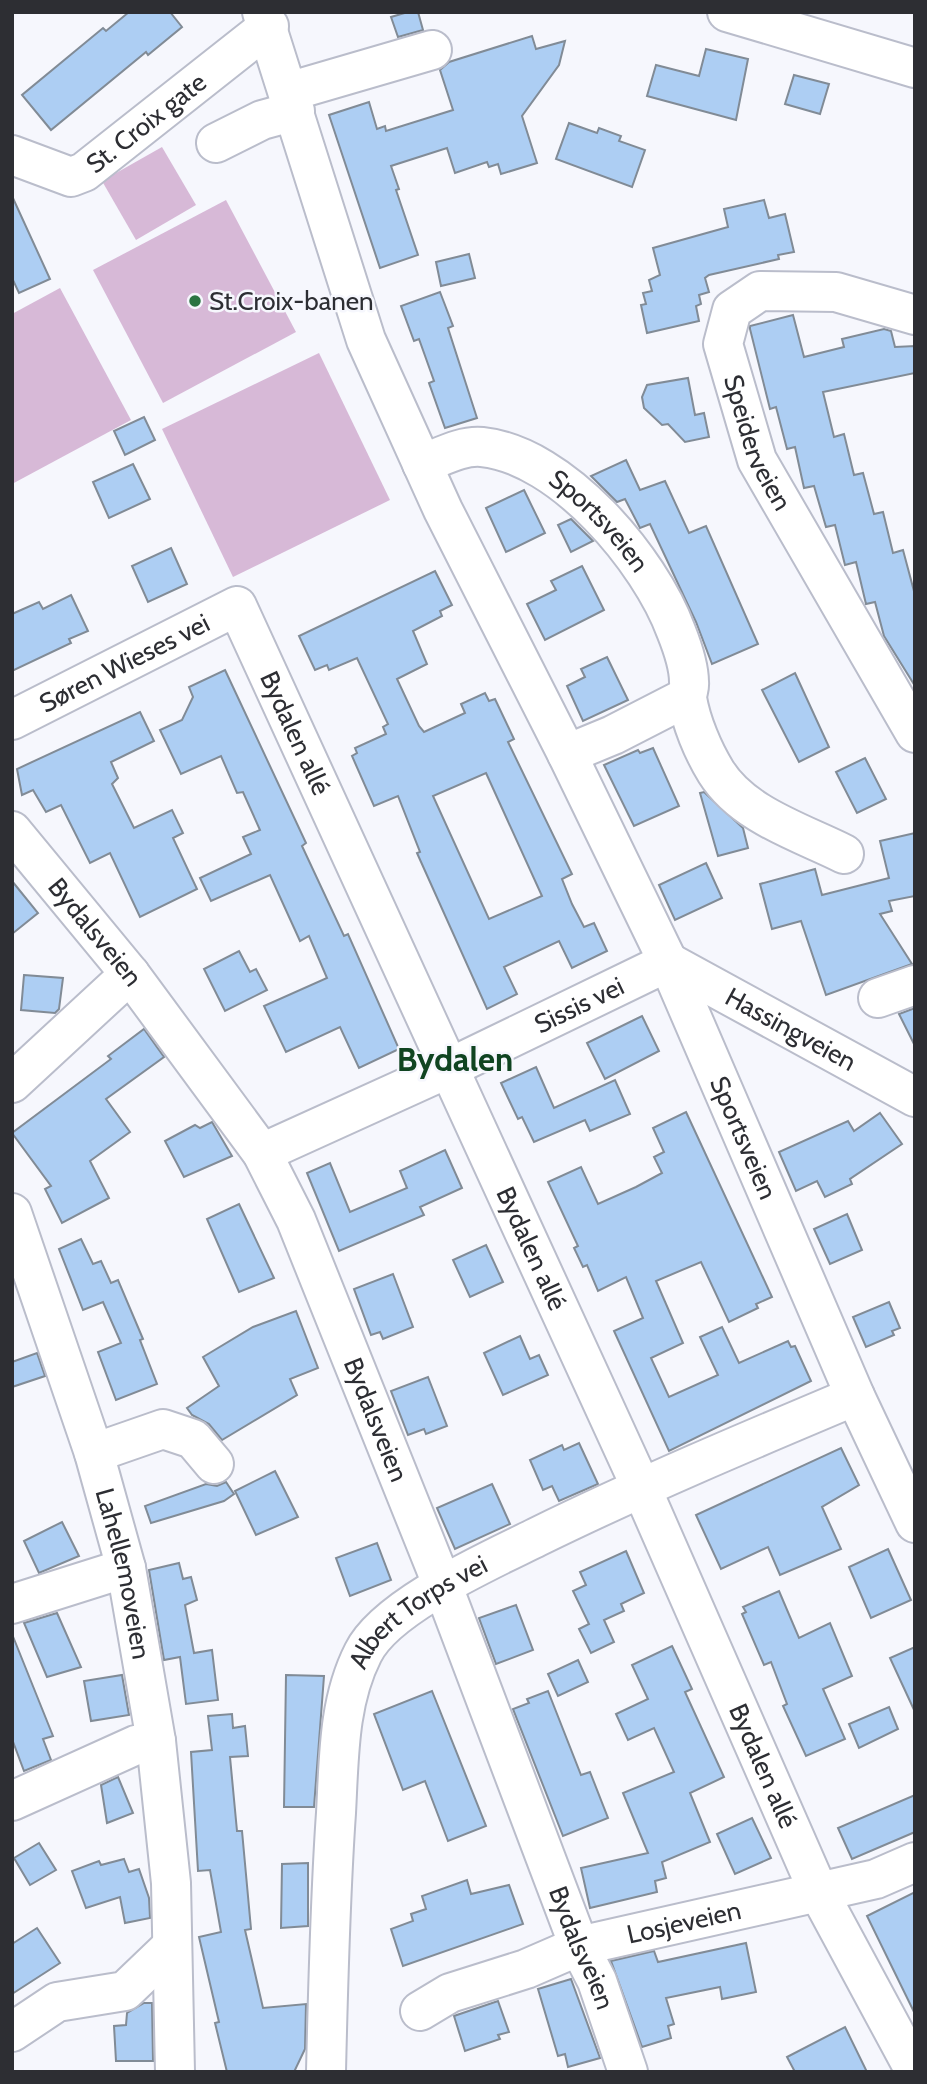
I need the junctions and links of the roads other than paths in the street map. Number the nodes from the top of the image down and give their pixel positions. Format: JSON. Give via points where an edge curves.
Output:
{"nodes":[{"id":1,"x":727,"y":12,"type":"edge"},
{"id":2,"x":266,"y":19,"type":"edge"},
{"id":3,"x":432,"y":50,"type":"dead end"},
{"id":4,"x":915,"y":68,"type":"edge"},
{"id":5,"x":292,"y":101,"type":"junction"},
{"id":6,"x":216,"y":143,"type":"dead end"},
{"id":7,"x":12,"y":155,"type":"edge"},
{"id":8,"x":915,"y":314,"type":"edge"},
{"id":9,"x":422,"y":464,"type":"junction"},
{"id":10,"x":237,"y":606,"type":"joint"},
{"id":11,"x":687,"y":697,"type":"junction"},
{"id":12,"x":12,"y":720,"type":"edge"},
{"id":13,"x":915,"y":733,"type":"edge"},
{"id":14,"x":568,"y":754,"type":"junction"},
{"id":15,"x":12,"y":831,"type":"edge"},
{"id":16,"x":844,"y":854,"type":"dead end"},
{"id":17,"x":668,"y":962,"type":"junction"},
{"id":18,"x":130,"y":974,"type":"junction"},
{"id":19,"x":915,"y":985,"type":"edge"},
{"id":20,"x":878,"y":998,"type":"dead end"},
{"id":21,"x":447,"y":1069,"type":"junction"},
{"id":22,"x":12,"y":1083,"type":"edge"},
{"id":23,"x":915,"y":1097,"type":"edge"},
{"id":24,"x":262,"y":1153,"type":"junction"},
{"id":25,"x":12,"y":1213,"type":"edge"},
{"id":26,"x":855,"y":1396,"type":"junction"},
{"id":27,"x":93,"y":1453,"type":"junction"},
{"id":28,"x":214,"y":1464,"type":"dead end"},
{"id":29,"x":641,"y":1487,"type":"junction"},
{"id":30,"x":915,"y":1523,"type":"edge"},
{"id":31,"x":126,"y":1568,"type":"junction"},
{"id":32,"x":442,"y":1584,"type":"junction"},
{"id":33,"x":12,"y":1604,"type":"edge"},
{"id":34,"x":156,"y":1741,"type":"junction"},
{"id":35,"x":12,"y":1801,"type":"edge"},
{"id":36,"x":915,"y":1862,"type":"edge"},
{"id":37,"x":819,"y":1893,"type":"junction"},
{"id":38,"x":172,"y":1946,"type":"junction"},
{"id":39,"x":579,"y":1946,"type":"junction"},
{"id":40,"x":420,"y":2011,"type":"dead end"},
{"id":41,"x":12,"y":2032,"type":"edge"},
{"id":42,"x":915,"y":2071,"type":"edge"},
{"id":43,"x":175,"y":2072,"type":"edge"},
{"id":44,"x":326,"y":2072,"type":"edge"},
{"id":45,"x":628,"y":2072,"type":"edge"}],
"edges":[{"from":1,"to":4,"type":"street"},
{"from":2,"to":5,"type":"street","name":"Sportsveien"},
{"from":2,"to":7,"type":"street","name":"St. Croix gate","via":[[84,172],[71,177]]},
{"from":3,"to":5,"type":"street"},
{"from":5,"to":6,"type":"street"},
{"from":5,"to":9,"type":"street","name":"Sportsveien","via":[[366,340]]},
{"from":8,"to":13,"type":"street","name":"Speiderveien","via":[[835,292],[760,291],[732,310],[723,344],[757,460]]},
{"from":9,"to":11,"type":"street","name":"Sportsveien","via":[[466,448],[496,450],[561,482],[588,505],[629,549],[662,597],[686,663]]},
{"from":9,"to":14,"type":"street","name":"Sportsveien"},
{"from":10,"to":12,"type":"street","name":"Søren Wieses vei"},
{"from":10,"to":21,"type":"street","name":"Bydalen allé"},
{"from":11,"to":14,"type":"street"},
{"from":11,"to":16,"type":"street","name":"Sportsveien","via":[[707,755],[730,789],[757,811]]},
{"from":14,"to":17,"type":"street","name":"Sportsveien"},
{"from":15,"to":18,"type":"street","name":"Bydalsveien"},
{"from":17,"to":21,"type":"street","name":"Sissis vei"},
{"from":17,"to":23,"type":"street","name":"Hassingveien"},
{"from":17,"to":26,"type":"street","name":"Sportsveien"},
{"from":18,"to":22,"type":"street"},
{"from":18,"to":24,"type":"street","name":"Bydalsveien"},
{"from":19,"to":20,"type":"street"},
{"from":21,"to":24,"type":"street","name":"Sissis vei"},
{"from":21,"to":29,"type":"street","name":"Bydalen allé"},
{"from":24,"to":32,"type":"street","name":"Bydalsveien","via":[[296,1220]]},
{"from":25,"to":27,"type":"street","name":"Lahellemoveien"},
{"from":26,"to":29,"type":"street","name":"Albert Torps vei"},
{"from":26,"to":30,"type":"street","name":"Sportsveien"},
{"from":27,"to":28,"type":"street","via":[[163,1429],[193,1439]]},
{"from":27,"to":31,"type":"street","name":"Lahellemoveien"},
{"from":29,"to":32,"type":"street","name":"Albert Torps vei"},
{"from":29,"to":37,"type":"street","name":"Bydalen allé"},
{"from":31,"to":33,"type":"street"},
{"from":31,"to":34,"type":"street","name":"Lahellemoveien"},
{"from":32,"to":39,"type":"street","name":"Bydalsveien"},
{"from":32,"to":44,"type":"street","name":"Albert Torps vei","via":[[391,1622],[364,1650],[350,1682],[341,1725],[330,1898]]},
{"from":34,"to":35,"type":"street","via":[[136,1745]]},
{"from":34,"to":38,"type":"street","name":"Lahellemoveien","via":[[171,1883]]},
{"from":36,"to":37,"type":"street","name":"Losjeveien","via":[[876,1879]]},
{"from":37,"to":39,"type":"street","name":"Losjeveien"},
{"from":37,"to":42,"type":"street","name":"Bydalen allé"},
{"from":38,"to":41,"type":"street","via":[[125,1991],[57,2002]]},
{"from":38,"to":43,"type":"street","name":"Lahellemoveien"},
{"from":39,"to":40,"type":"street","name":"Losjeveien","via":[[450,1993]]},
{"from":39,"to":45,"type":"street","name":"Bydalsveien","via":[[597,1981]]}]}
